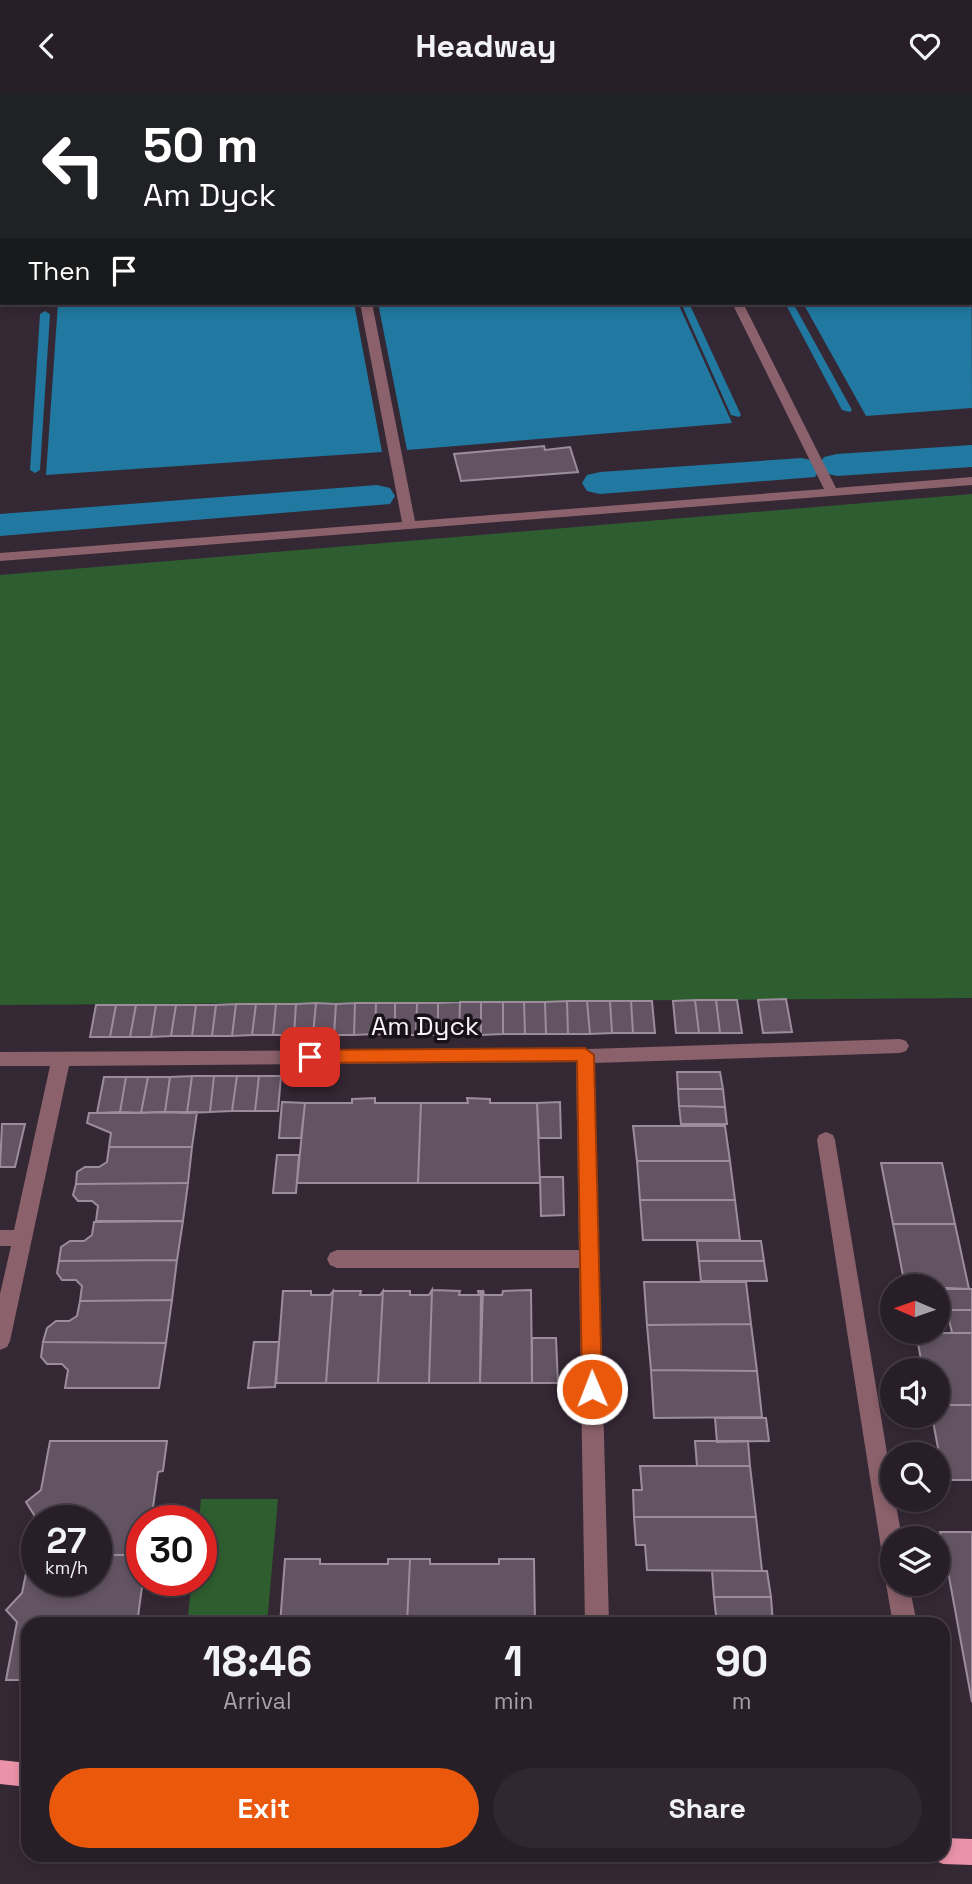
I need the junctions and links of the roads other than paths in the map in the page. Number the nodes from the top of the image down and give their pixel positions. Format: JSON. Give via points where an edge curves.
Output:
{"nodes":[{"id":1,"x":366,"y":305,"type":"edge"},
{"id":2,"x":738,"y":305,"type":"edge"},
{"id":3,"x":972,"y":481,"type":"edge"},
{"id":4,"x":831,"y":490,"type":"junction"},
{"id":5,"x":409,"y":524,"type":"junction"},
{"id":6,"x":0,"y":558,"type":"edge"},
{"id":7,"x":901,"y":1046,"type":"dead end"},
{"id":8,"x":585,"y":1056,"type":"junction"},
{"id":9,"x":0,"y":1059,"type":"edge"},
{"id":10,"x":61,"y":1059,"type":"junction"},
{"id":11,"x":826,"y":1140,"type":"dead end"},
{"id":12,"x":0,"y":1238,"type":"edge"},
{"id":13,"x":22,"y":1238,"type":"junction"},
{"id":14,"x":337,"y":1259,"type":"dead end"},
{"id":15,"x":589,"y":1259,"type":"junction"},
{"id":16,"x":0,"y":1341,"type":"edge"},
{"id":17,"x":888,"y":1526,"type":"edge"},
{"id":18,"x":900,"y":1596,"type":"edge"},
{"id":19,"x":597,"y":1617,"type":"edge"},
{"id":20,"x":904,"y":1617,"type":"edge"},
{"id":21,"x":0,"y":1772,"type":"edge"},
{"id":22,"x":21,"y":1774,"type":"edge"},
{"id":23,"x":950,"y":1851,"type":"edge"},
{"id":24,"x":972,"y":1852,"type":"edge"}],
"edges":[{"from":1,"to":5,"type":"street"},
{"from":2,"to":4,"type":"street"},
{"from":3,"to":4,"type":"street"},
{"from":4,"to":5,"type":"street"},
{"from":5,"to":6,"type":"street"},
{"from":7,"to":8,"type":"street","name":"Am Dyck"},
{"from":8,"to":10,"type":"street","name":"Am Dyck"},
{"from":8,"to":15,"type":"street"},
{"from":9,"to":10,"type":"street","name":"Am Dyck"},
{"from":10,"to":13,"type":"street"},
{"from":11,"to":17,"type":"street"},
{"from":12,"to":13,"type":"street"},
{"from":13,"to":16,"type":"street"},
{"from":14,"to":15,"type":"street"},
{"from":15,"to":19,"type":"street"},
{"from":18,"to":20,"type":"street"},
{"from":21,"to":22,"type":"main road"},
{"from":23,"to":24,"type":"main road"}]}
